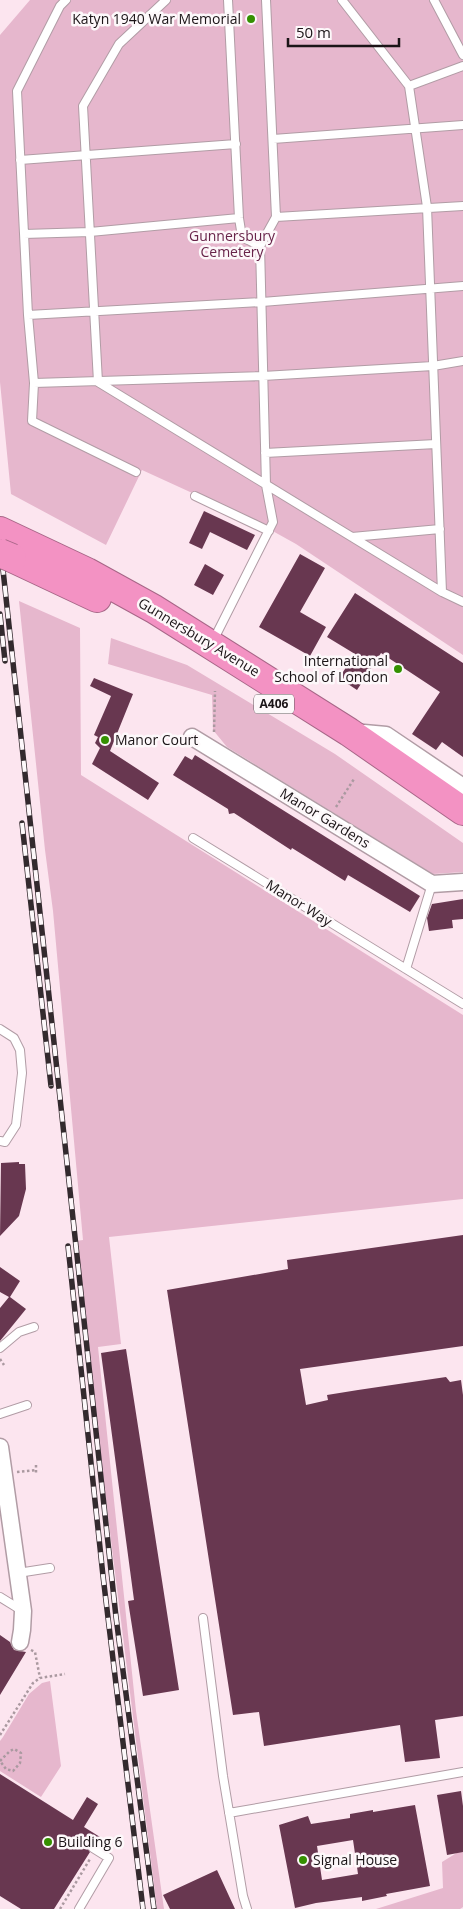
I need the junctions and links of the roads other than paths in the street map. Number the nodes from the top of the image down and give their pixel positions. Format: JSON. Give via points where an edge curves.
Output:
{"nodes":[{"id":1,"x":66,"y":0,"type":"edge"},
{"id":2,"x":166,"y":0,"type":"edge"},
{"id":3,"x":228,"y":0,"type":"edge"},
{"id":4,"x":266,"y":0,"type":"edge"},
{"id":5,"x":342,"y":0,"type":"edge"},
{"id":6,"x":434,"y":0,"type":"edge"},
{"id":7,"x":463,"y":56,"type":"edge"},
{"id":8,"x":463,"y":66,"type":"edge"},
{"id":9,"x":409,"y":86,"type":"junction"},
{"id":10,"x":463,"y":125,"type":"edge"},
{"id":11,"x":415,"y":130,"type":"junction"},
{"id":12,"x":273,"y":139,"type":"junction"},
{"id":13,"x":236,"y":144,"type":"junction"},
{"id":14,"x":86,"y":156,"type":"junction"},
{"id":15,"x":20,"y":160,"type":"junction"},
{"id":16,"x":463,"y":206,"type":"edge"},
{"id":17,"x":427,"y":207,"type":"junction"},
{"id":18,"x":276,"y":217,"type":"junction"},
{"id":19,"x":239,"y":218,"type":"junction"},
{"id":20,"x":90,"y":232,"type":"junction"},
{"id":21,"x":24,"y":234,"type":"junction"},
{"id":22,"x":260,"y":246,"type":"junction"},
{"id":23,"x":463,"y":286,"type":"edge"},
{"id":24,"x":430,"y":288,"type":"junction"},
{"id":25,"x":262,"y":302,"type":"junction"},
{"id":26,"x":94,"y":311,"type":"junction"},
{"id":27,"x":28,"y":315,"type":"junction"},
{"id":28,"x":463,"y":361,"type":"edge"},
{"id":29,"x":433,"y":366,"type":"junction"},
{"id":30,"x":264,"y":376,"type":"junction"},
{"id":31,"x":98,"y":382,"type":"junction"},
{"id":32,"x":34,"y":383,"type":"junction"},
{"id":33,"x":436,"y":444,"type":"junction"},
{"id":34,"x":265,"y":453,"type":"junction"},
{"id":35,"x":136,"y":472,"type":"dead end"},
{"id":36,"x":266,"y":485,"type":"junction"},
{"id":37,"x":195,"y":496,"type":"dead end"},
{"id":38,"x":440,"y":529,"type":"junction"},
{"id":39,"x":269,"y":531,"type":"junction"},
{"id":40,"x":352,"y":537,"type":"junction"},
{"id":41,"x":5,"y":544,"type":"edge"},
{"id":42,"x":442,"y":592,"type":"junction"},
{"id":43,"x":463,"y":602,"type":"edge"},
{"id":44,"x":210,"y":646,"type":"junction"},
{"id":45,"x":349,"y":732,"type":"junction"},
{"id":46,"x":192,"y":737,"type":"dead end"},
{"id":47,"x":463,"y":787,"type":"edge"},
{"id":48,"x":463,"y":811,"type":"edge"},
{"id":49,"x":463,"y":828,"type":"edge"},
{"id":50,"x":193,"y":838,"type":"dead end"},
{"id":51,"x":463,"y":882,"type":"edge"},
{"id":52,"x":432,"y":884,"type":"junction"},
{"id":53,"x":406,"y":969,"type":"junction"},
{"id":54,"x":463,"y":1004,"type":"edge"},
{"id":55,"x":0,"y":1029,"type":"edge"},
{"id":56,"x":0,"y":1141,"type":"edge"},
{"id":57,"x":34,"y":1327,"type":"dead end"},
{"id":58,"x":0,"y":1348,"type":"edge"},
{"id":59,"x":27,"y":1405,"type":"dead end"},
{"id":60,"x":0,"y":1414,"type":"edge"},
{"id":61,"x":0,"y":1447,"type":"edge"},
{"id":62,"x":4,"y":1507,"type":"edge"},
{"id":63,"x":50,"y":1568,"type":"dead end"},
{"id":64,"x":18,"y":1573,"type":"junction"},
{"id":65,"x":0,"y":1597,"type":"edge"},
{"id":66,"x":23,"y":1611,"type":"junction"},
{"id":67,"x":203,"y":1618,"type":"dead end"},
{"id":68,"x":18,"y":1644,"type":"road end"},
{"id":69,"x":463,"y":1772,"type":"edge"},
{"id":70,"x":229,"y":1813,"type":"junction"},
{"id":71,"x":94,"y":1849,"type":"road end"},
{"id":72,"x":79,"y":1909,"type":"edge"},
{"id":73,"x":247,"y":1909,"type":"edge"}],
"edges":[{"from":1,"to":15,"type":"lane","via":[[17,91]]},
{"from":2,"to":14,"type":"lane","via":[[119,44],[83,106]]},
{"from":3,"to":13,"type":"lane"},
{"from":4,"to":12,"type":"lane"},
{"from":5,"to":9,"type":"lane"},
{"from":6,"to":7,"type":"lane"},
{"from":8,"to":9,"type":"lane"},
{"from":9,"to":11,"type":"lane"},
{"from":10,"to":11,"type":"lane"},
{"from":11,"to":12,"type":"lane"},
{"from":11,"to":17,"type":"lane"},
{"from":12,"to":18,"type":"lane"},
{"from":13,"to":14,"type":"lane"},
{"from":13,"to":19,"type":"lane"},
{"from":14,"to":15,"type":"lane"},
{"from":14,"to":20,"type":"lane"},
{"from":15,"to":21,"type":"lane"},
{"from":16,"to":17,"type":"lane"},
{"from":17,"to":18,"type":"lane"},
{"from":17,"to":24,"type":"lane"},
{"from":18,"to":22,"type":"lane"},
{"from":19,"to":20,"type":"lane"},
{"from":19,"to":22,"type":"lane","via":[[242,237]]},
{"from":20,"to":21,"type":"lane"},
{"from":20,"to":26,"type":"lane"},
{"from":21,"to":27,"type":"lane"},
{"from":22,"to":25,"type":"lane"},
{"from":23,"to":24,"type":"lane"},
{"from":24,"to":25,"type":"lane"},
{"from":24,"to":29,"type":"lane"},
{"from":25,"to":26,"type":"lane"},
{"from":25,"to":30,"type":"lane"},
{"from":26,"to":27,"type":"lane"},
{"from":26,"to":31,"type":"lane"},
{"from":27,"to":32,"type":"lane"},
{"from":28,"to":29,"type":"lane"},
{"from":29,"to":30,"type":"lane"},
{"from":29,"to":33,"type":"lane"},
{"from":30,"to":31,"type":"lane"},
{"from":30,"to":34,"type":"lane"},
{"from":31,"to":32,"type":"lane"},
{"from":31,"to":36,"type":"lane"},
{"from":32,"to":35,"type":"lane","via":[[32,421]]},
{"from":33,"to":34,"type":"lane"},
{"from":33,"to":38,"type":"lane"},
{"from":34,"to":36,"type":"lane"},
{"from":36,"to":39,"type":"lane","via":[[273,522]]},
{"from":36,"to":40,"type":"lane"},
{"from":37,"to":39,"type":"lane"},
{"from":38,"to":40,"type":"lane"},
{"from":38,"to":42,"type":"lane"},
{"from":39,"to":44,"type":"lane"},
{"from":40,"to":42,"type":"lane"},
{"from":41,"to":44,"type":"highway","name":"Gunnersbury Avenue","number":"A406","via":[[87,572],[154,609]]},
{"from":41,"to":49,"type":"highway","name":"Gunnersbury Avenue","number":"A406","via":[[204,658]]},
{"from":42,"to":43,"type":"lane"},
{"from":44,"to":45,"type":"highway","name":"Gunnersbury Avenue","number":"A406"},
{"from":45,"to":47,"type":"street","via":[[386,734]]},
{"from":45,"to":48,"type":"highway","name":"Gunnersbury Avenue","number":"A406"},
{"from":46,"to":52,"type":"street","name":"Manor Gardens"},
{"from":50,"to":53,"type":"lane","name":"Manor Way"},
{"from":51,"to":52,"type":"street"},
{"from":52,"to":53,"type":"lane"},
{"from":53,"to":54,"type":"lane","name":"Manor Way"},
{"from":55,"to":56,"type":"lane","via":[[14,1038],[20,1050],[22,1073],[16,1125],[5,1142]]},
{"from":57,"to":58,"type":"lane","via":[[19,1332]]},
{"from":59,"to":60,"type":"lane"},
{"from":61,"to":62,"type":"street"},
{"from":62,"to":64,"type":"street"},
{"from":63,"to":64,"type":"lane"},
{"from":64,"to":66,"type":"street"},
{"from":65,"to":66,"type":"lane"},
{"from":66,"to":68,"type":"street"},
{"from":67,"to":70,"type":"lane"},
{"from":69,"to":70,"type":"lane"},
{"from":70,"to":73,"type":"lane"},
{"from":71,"to":72,"type":"lane","via":[[110,1858]]}]}
